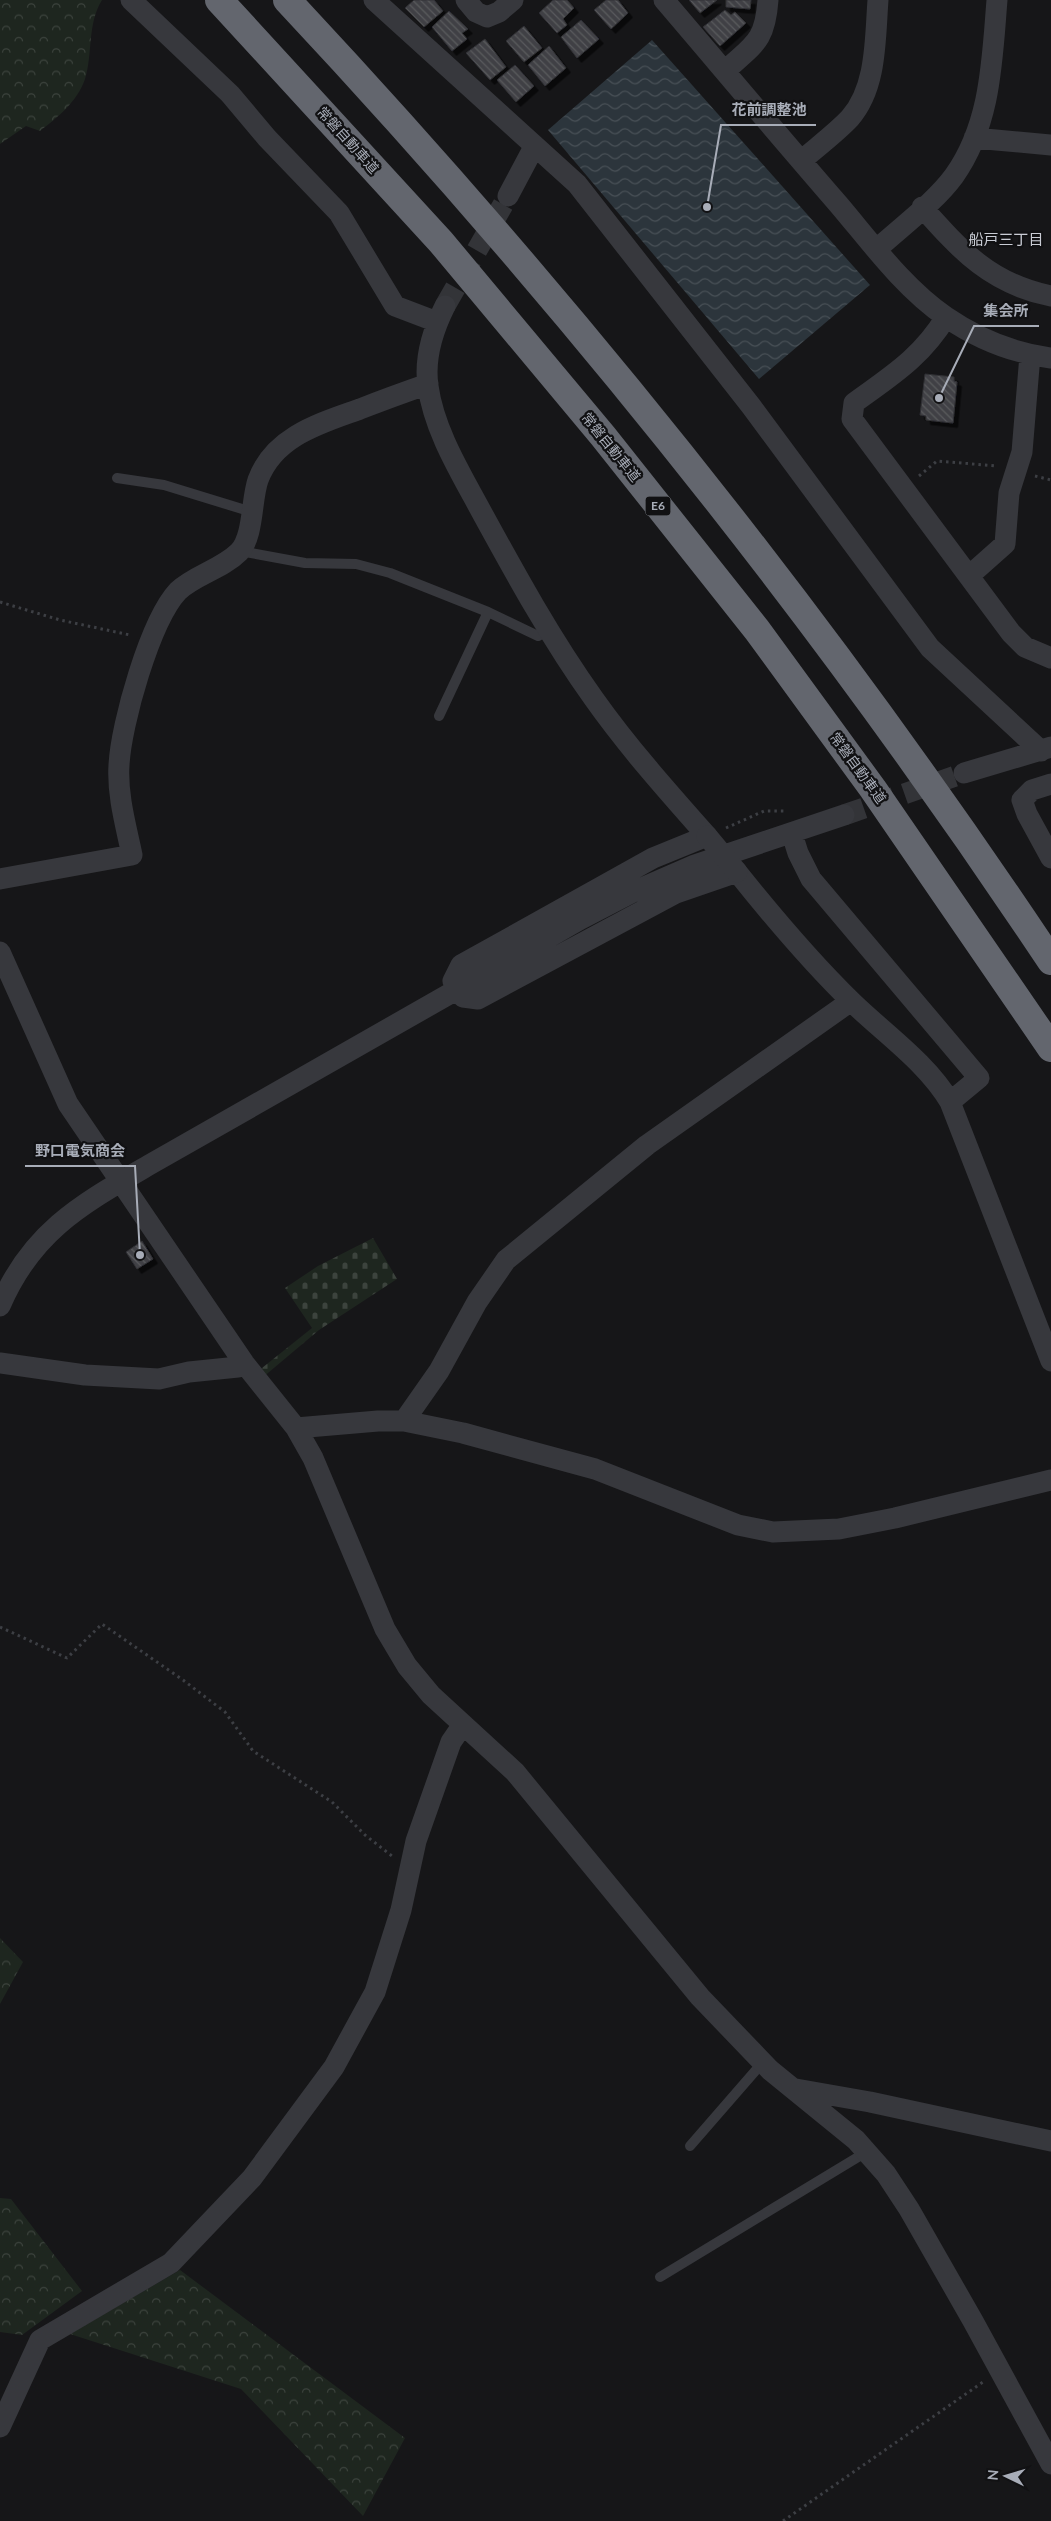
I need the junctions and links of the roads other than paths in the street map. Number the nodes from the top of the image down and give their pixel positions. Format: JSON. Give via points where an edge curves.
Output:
{"nodes":[{"id":1,"x":131,"y":0,"type":"edge"},
{"id":2,"x":219,"y":0,"type":"edge"},
{"id":3,"x":287,"y":0,"type":"edge"},
{"id":4,"x":374,"y":0,"type":"edge"},
{"id":5,"x":466,"y":0,"type":"edge"},
{"id":6,"x":513,"y":0,"type":"edge"},
{"id":7,"x":664,"y":0,"type":"edge"},
{"id":8,"x":768,"y":0,"type":"edge"},
{"id":9,"x":878,"y":0,"type":"edge"},
{"id":10,"x":997,"y":0,"type":"edge"},
{"id":11,"x":725,"y":72,"type":"junction"},
{"id":12,"x":974,"y":138,"type":"junction"},
{"id":13,"x":1051,"y":145,"type":"edge"},
{"id":14,"x":534,"y":147,"type":"junction"},
{"id":15,"x":801,"y":161,"type":"junction"},
{"id":16,"x":508,"y":196,"type":"tunnel mouth"},
{"id":17,"x":922,"y":207,"type":"junction"},
{"id":18,"x":877,"y":249,"type":"junction"},
{"id":19,"x":1051,"y":296,"type":"edge"},
{"id":20,"x":946,"y":317,"type":"junction"},
{"id":21,"x":1030,"y":355,"type":"junction"},
{"id":22,"x":1051,"y":358,"type":"edge"},
{"id":23,"x":428,"y":384,"type":"junction"},
{"id":24,"x":117,"y":478,"type":"dead end"},
{"id":25,"x":252,"y":512,"type":"junction"},
{"id":26,"x":240,"y":551,"type":"junction"},
{"id":27,"x":969,"y":576,"type":"junction"},
{"id":28,"x":488,"y":612,"type":"junction"},
{"id":29,"x":549,"y":630,"type":"junction"},
{"id":30,"x":1051,"y":658,"type":"edge"},
{"id":31,"x":439,"y":716,"type":"dead end"},
{"id":32,"x":1046,"y":749,"type":"edge"},
{"id":33,"x":964,"y":773,"type":"tunnel mouth"},
{"id":34,"x":1051,"y":784,"type":"edge"},
{"id":35,"x":844,"y":815,"type":"tunnel mouth"},
{"id":36,"x":792,"y":834,"type":"junction"},
{"id":37,"x":707,"y":836,"type":"junction"},
{"id":38,"x":1051,"y":858,"type":"edge"},
{"id":39,"x":737,"y":872,"type":"junction"},
{"id":40,"x":0,"y":879,"type":"edge"},
{"id":41,"x":0,"y":952,"type":"edge"},
{"id":42,"x":1051,"y":960,"type":"edge"},
{"id":43,"x":458,"y":990,"type":"junction"},
{"id":44,"x":851,"y":1001,"type":"junction"},
{"id":45,"x":1051,"y":1048,"type":"edge"},
{"id":46,"x":950,"y":1102,"type":"junction"},
{"id":47,"x":120,"y":1182,"type":"junction"},
{"id":48,"x":0,"y":1306,"type":"edge"},
{"id":49,"x":1051,"y":1361,"type":"edge"},
{"id":50,"x":0,"y":1363,"type":"edge"},
{"id":51,"x":244,"y":1363,"type":"junction"},
{"id":52,"x":404,"y":1421,"type":"junction"},
{"id":53,"x":296,"y":1428,"type":"junction"},
{"id":54,"x":1051,"y":1480,"type":"edge"},
{"id":55,"x":462,"y":1726,"type":"junction"},
{"id":56,"x":763,"y":2062,"type":"junction"},
{"id":57,"x":793,"y":2089,"type":"junction"},
{"id":58,"x":1051,"y":2141,"type":"edge"},
{"id":59,"x":690,"y":2146,"type":"dead end"},
{"id":60,"x":868,"y":2151,"type":"junction"},
{"id":61,"x":660,"y":2277,"type":"dead end"},
{"id":62,"x":0,"y":2427,"type":"edge"},
{"id":63,"x":1051,"y":2464,"type":"edge"}],
"edges":[{"from":1,"to":23,"type":"street","via":[[230,94],[339,213],[394,306],[441,314],[430,349]]},
{"from":2,"to":45,"type":"highway","name":"常磐自動車道","number":"E6","via":[[441,242],[609,444],[757,630],[975,934]]},
{"from":3,"to":42,"type":"highway","via":[[472,205],[652,417],[828,643]]},
{"from":4,"to":14,"type":"street","via":[[510,121]]},
{"from":5,"to":6,"type":"street","via":[[476,12],[487,17]]},
{"from":7,"to":11,"type":"street"},
{"from":8,"to":11,"type":"street","via":[[764,31]]},
{"from":9,"to":15,"type":"street","via":[[873,65],[860,102],[850,117]]},
{"from":10,"to":12,"type":"street","via":[[988,99]]},
{"from":11,"to":15,"type":"street"},
{"from":12,"to":13,"type":"street"},
{"from":12,"to":17,"type":"street","via":[[954,176]]},
{"from":14,"to":16,"type":"street"},
{"from":14,"to":32,"type":"street","via":[[577,184],[676,309],[930,648]]},
{"from":15,"to":18,"type":"street"},
{"from":17,"to":18,"type":"street"},
{"from":17,"to":19,"type":"street","via":[[956,246],[990,273],[1033,292]]},
{"from":18,"to":20,"type":"street","via":[[925,300]]},
{"from":20,"to":21,"type":"street","via":[[992,343]]},
{"from":20,"to":27,"type":"street","via":[[931,341],[909,363],[854,403],[852,418]]},
{"from":21,"to":22,"type":"street"},
{"from":21,"to":27,"type":"street","via":[[1022,452],[1009,493],[1005,544]]},
{"from":23,"to":25,"type":"street","via":[[309,428],[286,442],[269,460],[259,478]]},
{"from":23,"to":29,"type":"street","via":[[436,420],[453,456],[515,574]]},
{"from":24,"to":25,"type":"lane","via":[[164,485]]},
{"from":25,"to":26,"type":"street"},
{"from":26,"to":28,"type":"lane","via":[[305,563],[356,564],[390,573]]},
{"from":26,"to":40,"type":"street","via":[[179,591],[164,611],[152,640],[123,728],[119,766],[121,802],[132,855]]},
{"from":27,"to":30,"type":"street","via":[[1015,638],[1025,647]]},
{"from":28,"to":29,"type":"lane","via":[[538,636]]},
{"from":28,"to":31,"type":"lane"},
{"from":29,"to":37,"type":"street","via":[[594,699]]},
{"from":32,"to":33,"type":"street"},
{"from":34,"to":38,"type":"street","via":[[1032,790],[1022,800]]},
{"from":35,"to":36,"type":"street"},
{"from":36,"to":43,"type":"street","via":[[739,849],[668,876],[581,919]]},
{"from":36,"to":46,"type":"street","via":[[811,879],[979,1078]]},
{"from":37,"to":39,"type":"street","bridge":true},
{"from":37,"to":43,"type":"street","via":[[653,858],[461,966],[453,981]]},
{"from":39,"to":43,"type":"street","via":[[676,892],[478,999],[463,997]]},
{"from":39,"to":44,"type":"street"},
{"from":41,"to":47,"type":"street","via":[[68,1104]]},
{"from":43,"to":47,"type":"street"},
{"from":44,"to":46,"type":"street","via":[[940,1084]]},
{"from":44,"to":52,"type":"street","via":[[647,1145],[506,1260],[477,1302],[439,1371]]},
{"from":46,"to":49,"type":"street"},
{"from":47,"to":48,"type":"street","via":[[88,1200],[50,1231],[25,1260]]},
{"from":47,"to":51,"type":"street"},
{"from":50,"to":51,"type":"street","via":[[85,1375],[159,1379],[238,1367]]},
{"from":51,"to":53,"type":"street"},
{"from":52,"to":53,"type":"street"},
{"from":52,"to":54,"type":"street","via":[[463,1432],[595,1469],[738,1525],[773,1532],[839,1529]]},
{"from":53,"to":55,"type":"street","via":[[313,1458],[385,1629],[407,1666]]},
{"from":55,"to":56,"type":"street","via":[[515,1772],[700,1997]]},
{"from":55,"to":62,"type":"street","via":[[451,1742],[409,1869],[401,1910],[375,1992],[334,2067],[252,2178],[171,2263],[40,2340]]},
{"from":56,"to":57,"type":"street"},
{"from":56,"to":59,"type":"lane"},
{"from":57,"to":58,"type":"street"},
{"from":57,"to":60,"type":"street"},
{"from":60,"to":61,"type":"lane"},
{"from":60,"to":63,"type":"street","via":[[909,2209]]}]}
